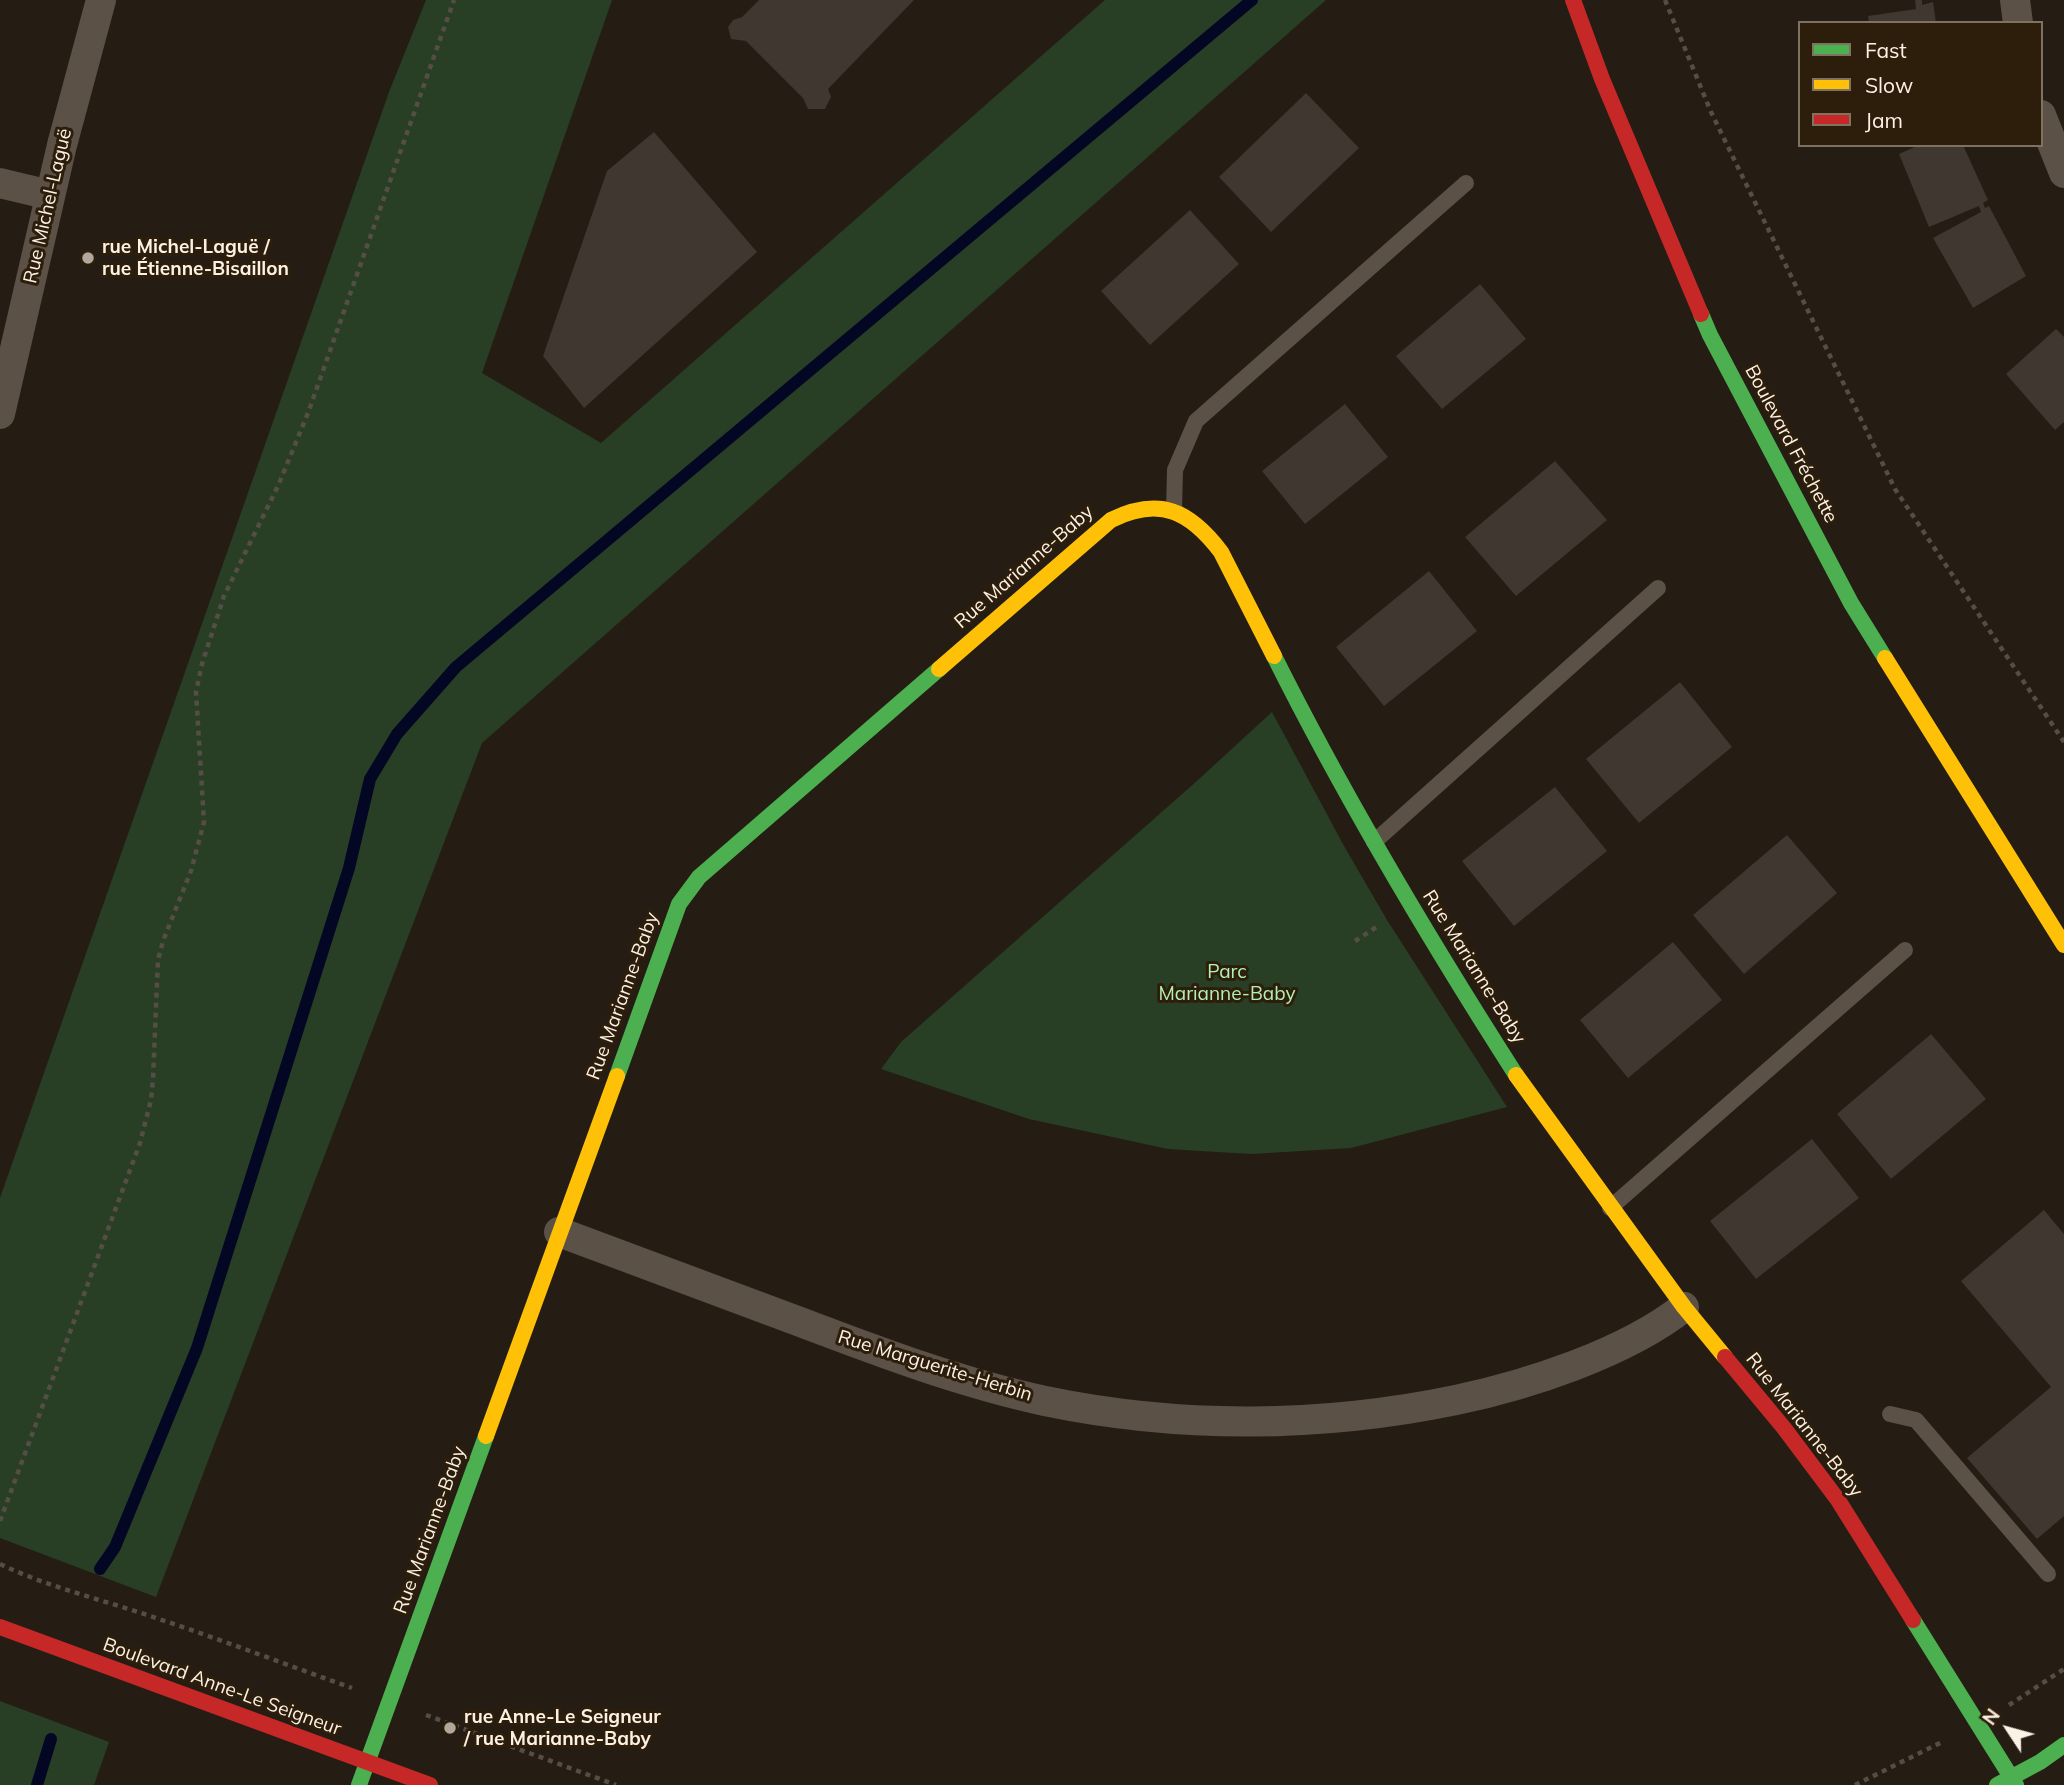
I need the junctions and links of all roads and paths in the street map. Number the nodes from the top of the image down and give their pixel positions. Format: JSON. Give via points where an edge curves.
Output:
{"nodes":[{"id":1,"x":101,"y":0,"type":"edge"},
{"id":2,"x":454,"y":0,"type":"edge"},
{"id":3,"x":1573,"y":0,"type":"edge"},
{"id":4,"x":1665,"y":0,"type":"edge"},
{"id":5,"x":2015,"y":0,"type":"edge"},
{"id":6,"x":2018,"y":21,"type":"edge"},
{"id":7,"x":2043,"y":120,"type":"edge"},
{"id":8,"x":2064,"y":173,"type":"edge"},
{"id":9,"x":0,"y":183,"type":"edge"},
{"id":10,"x":1466,"y":183,"type":"dead end"},
{"id":11,"x":50,"y":195,"type":"junction"},
{"id":12,"x":0,"y":414,"type":"edge"},
{"id":13,"x":1174,"y":511,"type":"junction"},
{"id":14,"x":1658,"y":588,"type":"dead end"},
{"id":15,"x":2064,"y":742,"type":"edge"},
{"id":16,"x":1374,"y":842,"type":"junction"},
{"id":17,"x":2023,"y":881,"type":"junction"},
{"id":18,"x":2064,"y":914,"type":"edge"},
{"id":19,"x":2064,"y":945,"type":"edge"},
{"id":20,"x":1905,"y":950,"type":"dead end"},
{"id":21,"x":1610,"y":1208,"type":"junction"},
{"id":22,"x":559,"y":1232,"type":"junction"},
{"id":23,"x":1684,"y":1307,"type":"junction"},
{"id":24,"x":1890,"y":1414,"type":"dead end"},
{"id":25,"x":0,"y":1521,"type":"edge"},
{"id":26,"x":0,"y":1564,"type":"edge"},
{"id":27,"x":2048,"y":1574,"type":"dead end"},
{"id":28,"x":0,"y":1627,"type":"edge"},
{"id":29,"x":2064,"y":1669,"type":"edge"},
{"id":30,"x":360,"y":1690,"type":"dead end"},
{"id":31,"x":2005,"y":1707,"type":"dead end"},
{"id":32,"x":417,"y":1712,"type":"dead end"},
{"id":33,"x":1949,"y":1738,"type":"dead end"},
{"id":34,"x":2064,"y":1745,"type":"edge"},
{"id":35,"x":368,"y":1762,"type":"junction"},
{"id":36,"x":2008,"y":1782,"type":"edge"},
{"id":37,"x":359,"y":1785,"type":"edge"},
{"id":38,"x":430,"y":1785,"type":"edge"},
{"id":39,"x":616,"y":1785,"type":"edge"},
{"id":40,"x":1855,"y":1785,"type":"edge"}],
"edges":[{"from":1,"to":11,"type":"street","name":"Rue Michel-Laguë"},
{"from":2,"to":25,"type":"path","via":[[308,413],[224,596],[202,664],[196,692],[204,822],[158,960],[151,1100],[140,1143]]},
{"from":3,"to":17,"type":"street","name":"Boulevard Fréchette","via":[[1710,335],[1851,603]]},
{"from":4,"to":15,"type":"path","via":[[1711,111],[1895,489]]},
{"from":5,"to":6,"type":"street"},
{"from":7,"to":8,"type":"street"},
{"from":9,"to":11,"type":"street"},
{"from":10,"to":13,"type":"lane","via":[[1196,421],[1175,470]]},
{"from":11,"to":12,"type":"street","name":"Rue Michel-Laguë"},
{"from":13,"to":16,"type":"street","name":"Rue Marianne-Baby","via":[[1201,527],[1221,552]]},
{"from":13,"to":22,"type":"street","name":"Rue Marianne-Baby","via":[[1146,506],[1111,520],[688,890],[672,921]]},
{"from":14,"to":16,"type":"lane"},
{"from":16,"to":21,"type":"street","name":"Rue Marianne-Baby","via":[[1529,1096]]},
{"from":17,"to":18,"type":"street","name":"Boulevard Fréchette"},
{"from":17,"to":19,"type":"street","name":"Boulevard Fréchette"},
{"from":20,"to":21,"type":"lane"},
{"from":21,"to":23,"type":"street","name":"Rue Marianne-Baby"},
{"from":22,"to":23,"type":"street","name":"Rue Marguerite-Herbin","via":[[900,1360],[1046,1401],[1143,1416],[1305,1421],[1430,1405],[1564,1368],[1639,1337]]},
{"from":22,"to":35,"type":"street","name":"Rue Marianne-Baby"},
{"from":23,"to":36,"type":"street","name":"Rue Marianne-Baby","via":[[1838,1500]]},
{"from":24,"to":27,"type":"lane","via":[[1916,1420]]},
{"from":26,"to":30,"type":"path","name":"Boulevard Anne-Le Seigneur"},
{"from":28,"to":35,"type":"street","name":"Boulevard Anne-Le Seigneur"},
{"from":29,"to":31,"type":"path"},
{"from":32,"to":39,"type":"path"},
{"from":33,"to":40,"type":"path"},
{"from":34,"to":36,"type":"street"},
{"from":35,"to":37,"type":"street","name":"Rue Marianne-Baby"},
{"from":35,"to":38,"type":"street","name":"Boulevard Anne-Le Seigneur"}]}
